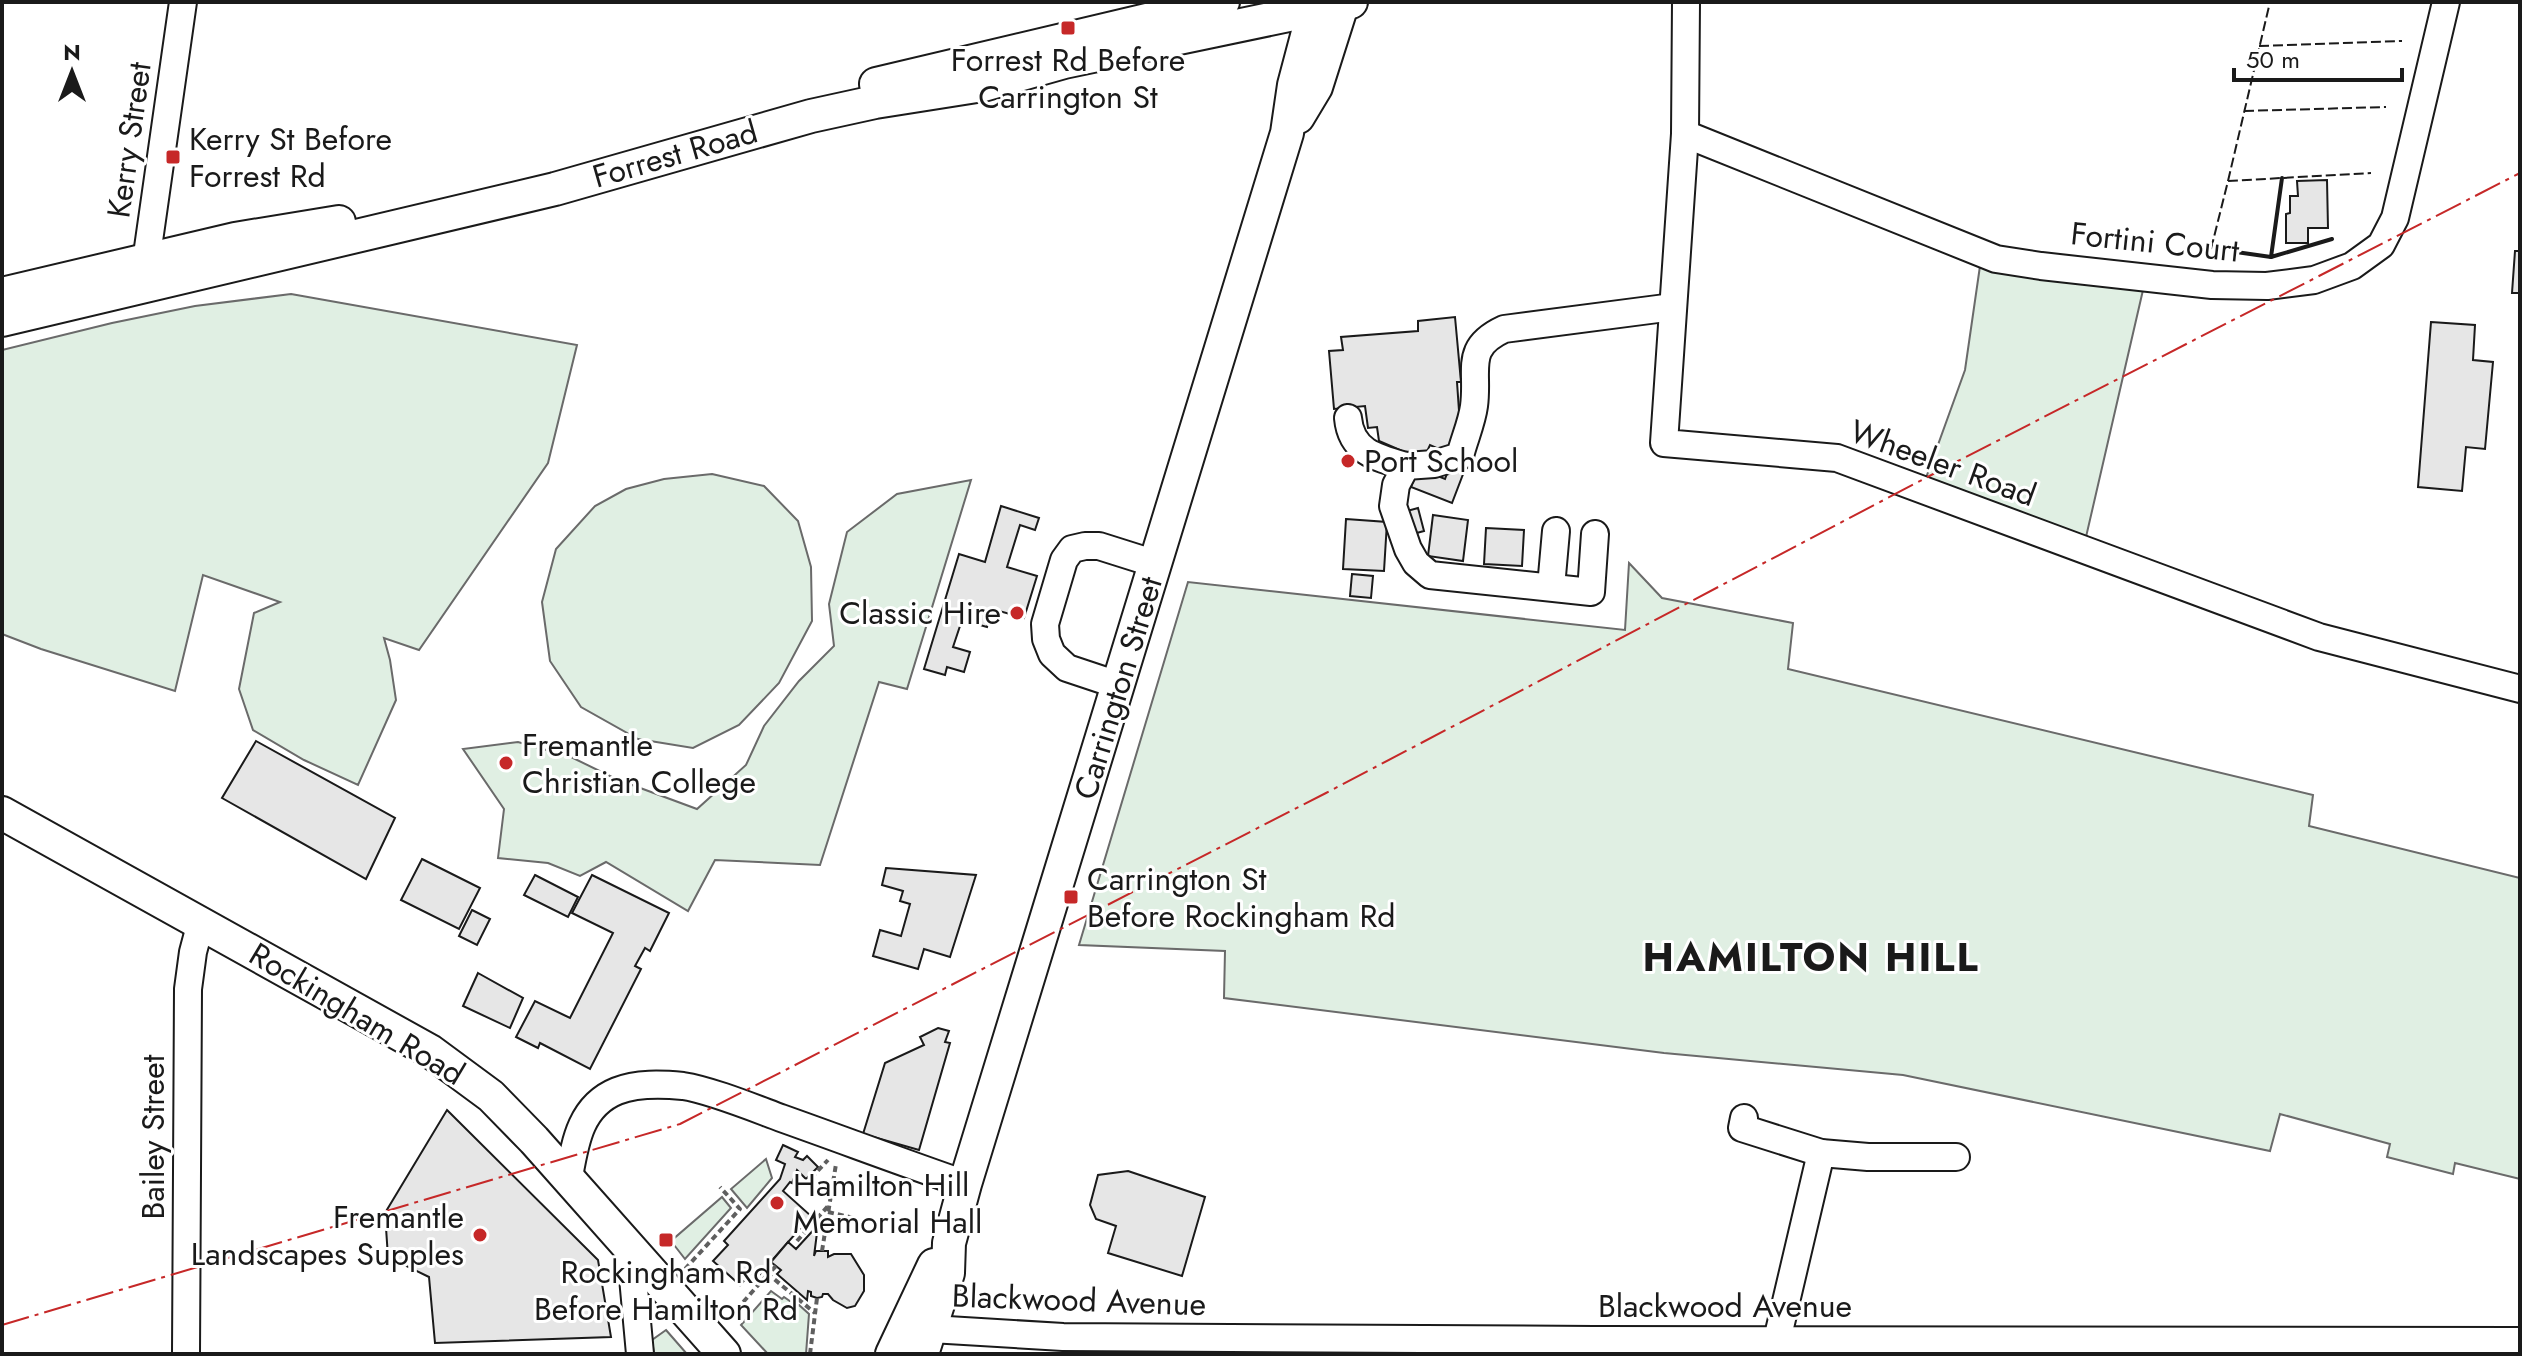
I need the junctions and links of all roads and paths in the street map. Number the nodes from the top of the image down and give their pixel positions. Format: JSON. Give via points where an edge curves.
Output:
{"nodes":[{"id":1,"x":183,"y":2,"type":"edge"},
{"id":2,"x":1223,"y":2,"type":"edge"},
{"id":3,"x":1686,"y":2,"type":"edge"},
{"id":4,"x":2446,"y":2,"type":"edge"},
{"id":5,"x":1333,"y":4,"type":"edge"},
{"id":6,"x":1685,"y":134,"type":"junction"},
{"id":7,"x":144,"y":274,"type":"junction"},
{"id":8,"x":2,"y":294,"type":"edge"},
{"id":9,"x":1673,"y":307,"type":"junction"},
{"id":10,"x":2,"y":320,"type":"edge"},
{"id":11,"x":1348,"y":418,"type":"dead end"},
{"id":12,"x":1406,"y":466,"type":"junction"},
{"id":13,"x":1556,"y":531,"type":"dead end"},
{"id":14,"x":1595,"y":534,"type":"dead end"},
{"id":15,"x":1156,"y":564,"type":"junction"},
{"id":16,"x":1551,"y":587,"type":"junction"},
{"id":17,"x":1118,"y":685,"type":"junction"},
{"id":18,"x":2520,"y":689,"type":"edge"},
{"id":19,"x":2,"y":813,"type":"edge"},
{"id":20,"x":201,"y":922,"type":"junction"},
{"id":21,"x":1744,"y":1118,"type":"dead end"},
{"id":22,"x":1821,"y":1153,"type":"junction"},
{"id":23,"x":1956,"y":1157,"type":"dead end"},
{"id":24,"x":569,"y":1177,"type":"junction"},
{"id":25,"x":811,"y":1178,"type":"dead end"},
{"id":26,"x":965,"y":1184,"type":"junction"},
{"id":27,"x":720,"y":1187,"type":"dead end"},
{"id":28,"x":830,"y":1204,"type":"junction"},
{"id":29,"x":828,"y":1212,"type":"junction"},
{"id":30,"x":854,"y":1218,"type":"dead end"},
{"id":31,"x":797,"y":1241,"type":"dead end"},
{"id":32,"x":949,"y":1243,"type":"junction"},
{"id":33,"x":630,"y":1245,"type":"junction"},
{"id":34,"x":822,"y":1251,"type":"dead end"},
{"id":35,"x":776,"y":1266,"type":"dead end"},
{"id":36,"x":685,"y":1269,"type":"dead end"},
{"id":37,"x":768,"y":1274,"type":"junction"},
{"id":38,"x":817,"y":1298,"type":"dead end"},
{"id":39,"x":815,"y":1313,"type":"junction"},
{"id":40,"x":730,"y":1317,"type":"dead end"},
{"id":41,"x":927,"y":1341,"type":"edge"},
{"id":42,"x":2520,"y":1341,"type":"edge"},
{"id":43,"x":1770,"y":1345,"type":"edge"},
{"id":44,"x":1594,"y":1347,"type":"edge"},
{"id":45,"x":2438,"y":1347,"type":"edge"},
{"id":46,"x":186,"y":1354,"type":"edge"},
{"id":47,"x":640,"y":1354,"type":"edge"},
{"id":48,"x":724,"y":1354,"type":"edge"},
{"id":49,"x":810,"y":1354,"type":"edge"},
{"id":50,"x":892,"y":1354,"type":"edge"}],
"edges":[{"from":1,"to":7,"type":"street","name":"Kerry Street"},
{"from":2,"to":7,"type":"main road","name":"Forrest Road","via":[[739,117],[542,176],[288,229]]},
{"from":3,"to":6,"type":"street","name":"Wheeler Road"},
{"from":4,"to":6,"type":"street","name":"Fortini Court","via":[[2395,218],[2381,245],[2352,266],[2314,280],[2212,285],[1996,259]]},
{"from":5,"to":7,"type":"main road","name":"Forrest Road","via":[[1064,62],[983,85],[811,116],[555,189]]},
{"from":5,"to":15,"type":"main road","name":"Carrington Street","via":[[1316,87],[1287,133]]},
{"from":6,"to":9,"type":"street","name":"Wheeler Road"},
{"from":7,"to":8,"type":"main road","name":"Forrest Road"},
{"from":7,"to":10,"type":"main road","name":"Forrest Road"},
{"from":9,"to":12,"type":"street","via":[[1504,329],[1488,336],[1479,346],[1474,407],[1460,456]]},
{"from":9,"to":18,"type":"street","name":"Wheeler Road","via":[[1664,443],[1837,458],[2319,637]]},
{"from":11,"to":12,"type":"street","via":[[1358,445]]},
{"from":12,"to":16,"type":"street","via":[[1393,506],[1408,549],[1430,575]]},
{"from":13,"to":16,"type":"street"},
{"from":14,"to":16,"type":"street","via":[[1591,592]]},
{"from":15,"to":17,"type":"main road","name":"Carrington Street"},
{"from":15,"to":17,"type":"street","via":[[1099,546],[1072,549],[1064,560],[1045,624],[1052,654],[1067,668]]},
{"from":17,"to":26,"type":"main road","name":"Carrington Street"},
{"from":19,"to":20,"type":"main road","name":"Rockingham Road"},
{"from":20,"to":24,"type":"main road","name":"Rockingham Road","via":[[430,1051],[491,1096]]},
{"from":20,"to":46,"type":"street","name":"Bailey Street","via":[[188,989]]},
{"from":21,"to":22,"type":"street","via":[[1742,1128]]},
{"from":22,"to":23,"type":"street"},
{"from":22,"to":43,"type":"street"},
{"from":24,"to":26,"type":"street","via":[[583,1119],[615,1091],[644,1084],[686,1087],[749,1106]]},
{"from":24,"to":33,"type":"main road","name":"Rockingham Road"},
{"from":25,"to":28,"type":"path","via":[[836,1153]]},
{"from":26,"to":32,"type":"main road","name":"Carrington Street"},
{"from":27,"to":36,"type":"path","via":[[740,1209]]},
{"from":28,"to":29,"type":"path"},
{"from":28,"to":31,"type":"path"},
{"from":29,"to":30,"type":"path"},
{"from":29,"to":34,"type":"path"},
{"from":32,"to":41,"type":"main road","name":"Carrington Street","via":[[948,1273]]},
{"from":32,"to":50,"type":"main road","name":"Carrington Street"},
{"from":33,"to":47,"type":"street"},
{"from":33,"to":48,"type":"main road","name":"Rockingham Road"},
{"from":35,"to":37,"type":"path"},
{"from":37,"to":39,"type":"path"},
{"from":37,"to":40,"type":"path"},
{"from":38,"to":39,"type":"path"},
{"from":39,"to":49,"type":"path"},
{"from":41,"to":44,"type":"street","name":"Blackwood Avenue","via":[[1063,1337]]},
{"from":42,"to":45,"type":"street","name":"Blackwood Avenue"},
{"from":43,"to":44,"type":"street","name":"Blackwood Avenue"},
{"from":43,"to":45,"type":"street","name":"Blackwood Avenue"}]}
